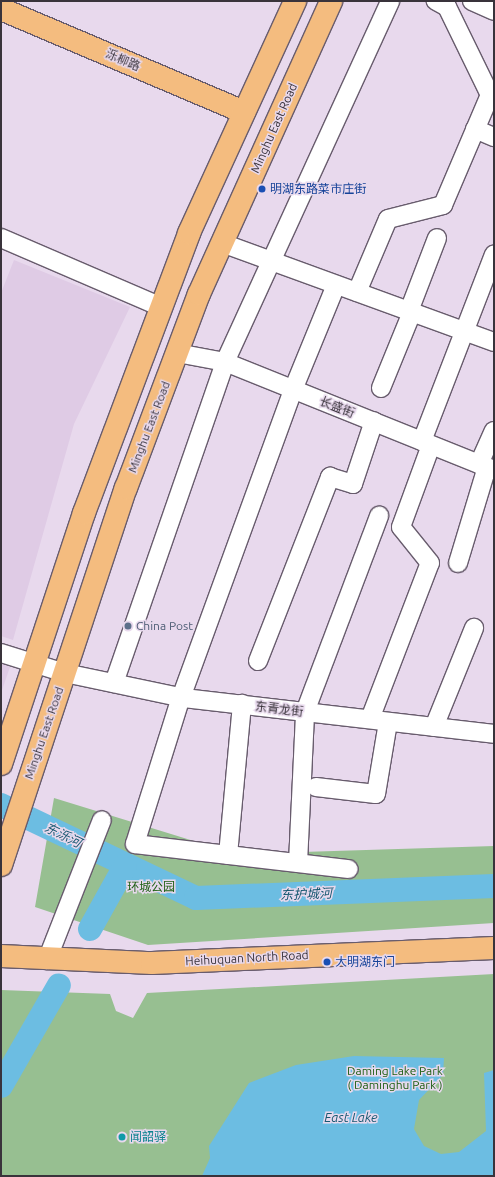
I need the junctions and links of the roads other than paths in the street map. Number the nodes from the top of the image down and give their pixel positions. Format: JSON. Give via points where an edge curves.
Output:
{"nodes":[{"id":1,"x":295,"y":1,"type":"edge"},
{"id":2,"x":331,"y":1,"type":"edge"},
{"id":3,"x":390,"y":1,"type":"edge"},
{"id":4,"x":472,"y":1,"type":"edge"},
{"id":5,"x":449,"y":3,"type":"edge"},
{"id":6,"x":1,"y":9,"type":"edge"},
{"id":7,"x":494,"y":11,"type":"edge"},
{"id":8,"x":492,"y":95,"type":"edge"},
{"id":9,"x":244,"y":112,"type":"junction"},
{"id":10,"x":475,"y":129,"type":"junction"},
{"id":11,"x":494,"y":137,"type":"edge"},
{"id":12,"x":1,"y":238,"type":"edge"},
{"id":13,"x":437,"y":238,"type":"dead end"},
{"id":14,"x":222,"y":243,"type":"junction"},
{"id":15,"x":494,"y":254,"type":"edge"},
{"id":16,"x":271,"y":261,"type":"junction"},
{"id":17,"x":336,"y":285,"type":"junction"},
{"id":18,"x":357,"y":292,"type":"junction"},
{"id":19,"x":161,"y":307,"type":"junction"},
{"id":20,"x":410,"y":312,"type":"junction"},
{"id":21,"x":464,"y":331,"type":"junction"},
{"id":22,"x":494,"y":342,"type":"edge"},
{"id":23,"x":177,"y":353,"type":"junction"},
{"id":24,"x":225,"y":362,"type":"junction"},
{"id":25,"x":381,"y":388,"type":"dead end"},
{"id":26,"x":293,"y":390,"type":"junction"},
{"id":27,"x":374,"y":421,"type":"junction"},
{"id":28,"x":494,"y":432,"type":"edge"},
{"id":29,"x":427,"y":443,"type":"junction"},
{"id":30,"x":487,"y":467,"type":"edge"},
{"id":31,"x":379,"y":516,"type":"dead end"},
{"id":32,"x":458,"y":563,"type":"dead end"},
{"id":33,"x":474,"y":628,"type":"dead end"},
{"id":34,"x":1,"y":653,"type":"edge"},
{"id":35,"x":258,"y":661,"type":"dead end"},
{"id":36,"x":34,"y":663,"type":"junction"},
{"id":37,"x":65,"y":673,"type":"junction"},
{"id":38,"x":114,"y":683,"type":"junction"},
{"id":39,"x":180,"y":697,"type":"junction"},
{"id":40,"x":242,"y":704,"type":"junction"},
{"id":41,"x":305,"y":712,"type":"junction"},
{"id":42,"x":370,"y":719,"type":"junction"},
{"id":43,"x":388,"y":722,"type":"junction"},
{"id":44,"x":434,"y":727,"type":"junction"},
{"id":45,"x":494,"y":734,"type":"edge"},
{"id":46,"x":3,"y":758,"type":"edge"},
{"id":47,"x":316,"y":787,"type":"dead end"},
{"id":48,"x":102,"y":820,"type":"dead end"},
{"id":49,"x":228,"y":855,"type":"junction"},
{"id":50,"x":2,"y":863,"type":"edge"},
{"id":51,"x":298,"y":863,"type":"junction"},
{"id":52,"x":349,"y":869,"type":"dead end"},
{"id":53,"x":494,"y":948,"type":"edge"},
{"id":54,"x":1,"y":956,"type":"edge"},
{"id":55,"x":47,"y":960,"type":"junction"}],
"edges":[{"from":1,"to":9,"type":"main road"},
{"from":2,"to":14,"type":"main road","name":"Minghu East Road"},
{"from":3,"to":16,"type":"street"},
{"from":4,"to":7,"type":"street"},
{"from":5,"to":8,"type":"street"},
{"from":6,"to":9,"type":"main road","name":"泺柳路"},
{"from":8,"to":10,"type":"street"},
{"from":9,"to":19,"type":"main road","via":[[189,233]]},
{"from":10,"to":11,"type":"street"},
{"from":10,"to":18,"type":"street","via":[[443,204],[388,219]]},
{"from":12,"to":19,"type":"street"},
{"from":13,"to":20,"type":"street"},
{"from":14,"to":16,"type":"street"},
{"from":14,"to":23,"type":"main road","name":"Minghu East Road"},
{"from":15,"to":21,"type":"street"},
{"from":16,"to":17,"type":"street"},
{"from":16,"to":24,"type":"street"},
{"from":17,"to":18,"type":"street"},
{"from":17,"to":26,"type":"street"},
{"from":18,"to":20,"type":"street"},
{"from":19,"to":36,"type":"main road","via":[[84,513]]},
{"from":20,"to":21,"type":"street"},
{"from":20,"to":25,"type":"street"},
{"from":21,"to":22,"type":"street"},
{"from":21,"to":29,"type":"street"},
{"from":23,"to":24,"type":"street","name":"长盛街"},
{"from":23,"to":37,"type":"main road","name":"Minghu East Road","via":[[126,488]]},
{"from":24,"to":26,"type":"street","name":"长盛街"},
{"from":24,"to":38,"type":"street"},
{"from":26,"to":27,"type":"street","name":"长盛街"},
{"from":26,"to":39,"type":"street"},
{"from":27,"to":29,"type":"street","name":"长盛街"},
{"from":27,"to":35,"type":"street","via":[[353,484],[330,477]]},
{"from":28,"to":30,"type":"street"},
{"from":29,"to":30,"type":"street","name":"长盛街"},
{"from":29,"to":42,"type":"street","via":[[401,528],[430,563]]},
{"from":30,"to":32,"type":"street"},
{"from":31,"to":41,"type":"street"},
{"from":33,"to":44,"type":"street"},
{"from":34,"to":36,"type":"street","name":"东青龙街"},
{"from":36,"to":37,"type":"street","name":"东青龙街"},
{"from":36,"to":46,"type":"main road"},
{"from":37,"to":38,"type":"street","name":"东青龙街"},
{"from":37,"to":50,"type":"main road","name":"Minghu East Road","via":[[33,762]]},
{"from":38,"to":39,"type":"street","name":"东青龙街"},
{"from":39,"to":40,"type":"street","name":"东青龙街"},
{"from":39,"to":49,"type":"street","via":[[135,844]]},
{"from":40,"to":41,"type":"street","name":"东青龙街"},
{"from":40,"to":49,"type":"street"},
{"from":41,"to":42,"type":"street","name":"东青龙街"},
{"from":41,"to":51,"type":"street"},
{"from":42,"to":43,"type":"street","name":"东青龙街"},
{"from":43,"to":44,"type":"street","name":"东青龙街"},
{"from":43,"to":47,"type":"street","via":[[376,794]]},
{"from":44,"to":45,"type":"street","name":"东青龙街"},
{"from":48,"to":55,"type":"street"},
{"from":49,"to":51,"type":"street"},
{"from":51,"to":52,"type":"street"},
{"from":53,"to":55,"type":"main road","name":"Heihuquan North Road","via":[[152,963]]},
{"from":54,"to":55,"type":"main road","name":"Heihuquan North Road"}]}
